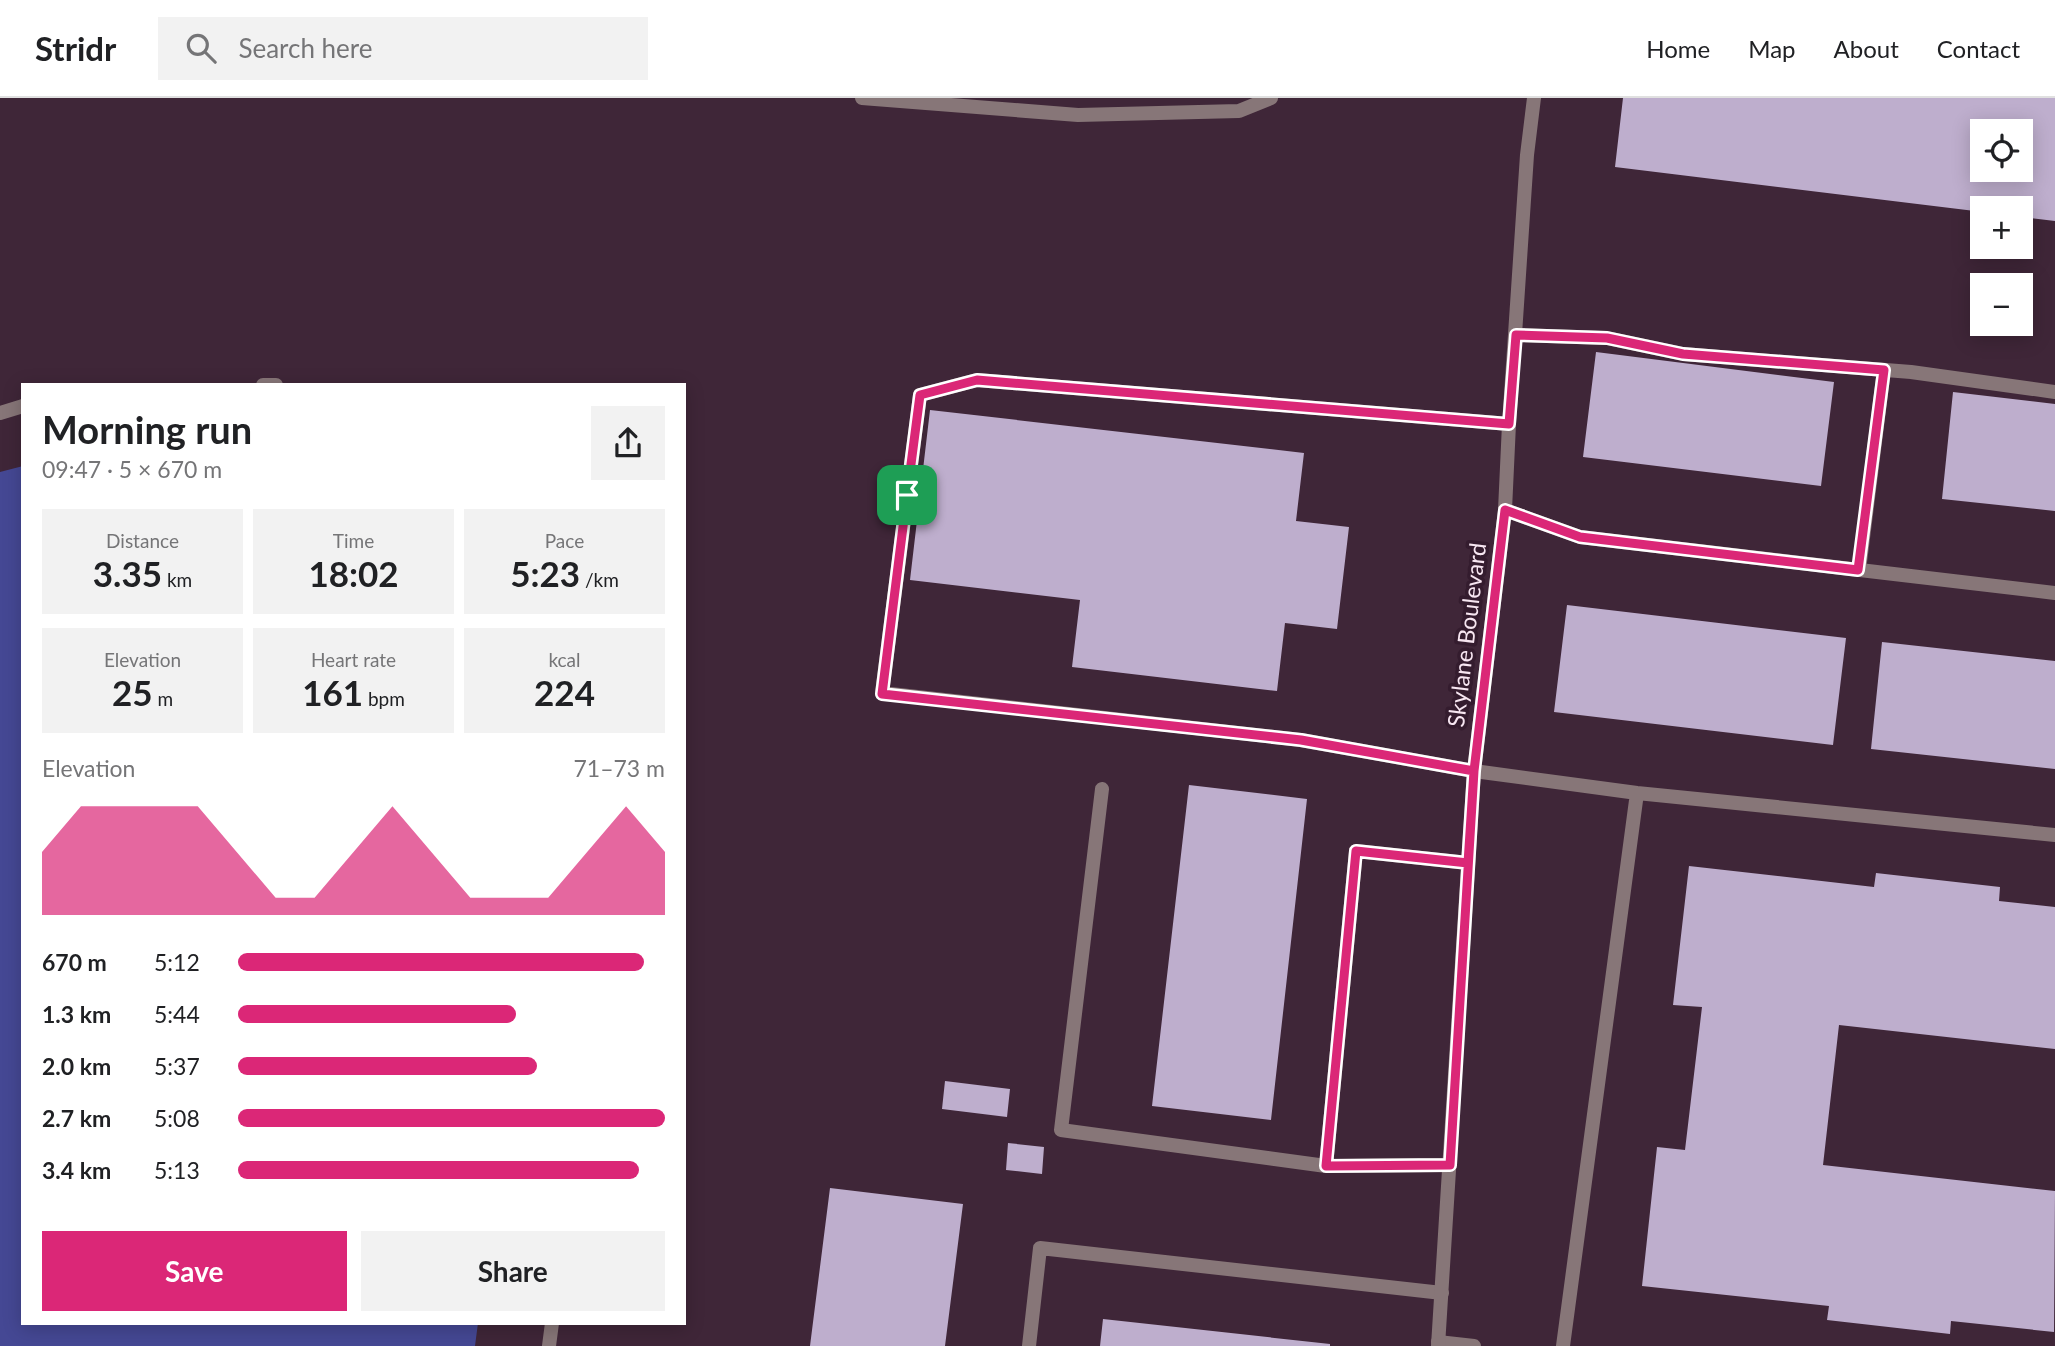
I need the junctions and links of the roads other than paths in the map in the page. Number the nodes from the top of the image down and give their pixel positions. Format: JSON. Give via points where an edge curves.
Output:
{"nodes":[{"id":1,"x":862,"y":98,"type":"edge"},
{"id":2,"x":1271,"y":98,"type":"edge"},
{"id":3,"x":1534,"y":98,"type":"edge"},
{"id":4,"x":1516,"y":335,"type":"junction"},
{"id":5,"x":1884,"y":370,"type":"junction"},
{"id":6,"x":2055,"y":391,"type":"edge"},
{"id":7,"x":21,"y":407,"type":"edge"},
{"id":8,"x":0,"y":412,"type":"edge"},
{"id":9,"x":1509,"y":424,"type":"junction"},
{"id":10,"x":1505,"y":510,"type":"junction"},
{"id":11,"x":1858,"y":570,"type":"junction"},
{"id":12,"x":2055,"y":593,"type":"edge"},
{"id":13,"x":1474,"y":771,"type":"junction"},
{"id":14,"x":1102,"y":789,"type":"dead end"},
{"id":15,"x":1637,"y":793,"type":"junction"},
{"id":16,"x":2055,"y":835,"type":"edge"},
{"id":17,"x":1468,"y":863,"type":"junction"},
{"id":18,"x":1450,"y":1165,"type":"junction"},
{"id":19,"x":1326,"y":1166,"type":"junction"},
{"id":20,"x":1443,"y":1293,"type":"junction"},
{"id":21,"x":552,"y":1325,"type":"edge"},
{"id":22,"x":1438,"y":1344,"type":"edge"},
{"id":23,"x":549,"y":1346,"type":"edge"},
{"id":24,"x":1029,"y":1346,"type":"edge"},
{"id":25,"x":1474,"y":1346,"type":"edge"},
{"id":26,"x":1563,"y":1346,"type":"edge"}],
"edges":[{"from":1,"to":2,"type":"street","via":[[1078,115],[1239,111]]},
{"from":3,"to":4,"type":"street","name":"Skylane Boulevard"},
{"from":4,"to":5,"type":"street","via":[[1607,338],[1683,354]]},
{"from":4,"to":9,"type":"street","name":"Skylane Boulevard"},
{"from":5,"to":6,"type":"street"},
{"from":5,"to":11,"type":"street"},
{"from":7,"to":8,"type":"street"},
{"from":9,"to":10,"type":"street","name":"Skylane Boulevard"},
{"from":9,"to":13,"type":"street","via":[[977,380],[920,395],[882,694],[1301,740]]},
{"from":10,"to":11,"type":"street","via":[[1580,537]]},
{"from":10,"to":13,"type":"street","name":"Skylane Boulevard"},
{"from":11,"to":12,"type":"street"},
{"from":13,"to":15,"type":"street"},
{"from":13,"to":17,"type":"street","name":"Skylane Boulevard"},
{"from":14,"to":19,"type":"street","via":[[1061,1130]]},
{"from":15,"to":16,"type":"street"},
{"from":15,"to":26,"type":"street"},
{"from":17,"to":18,"type":"street","name":"Skylane Boulevard"},
{"from":17,"to":19,"type":"street","via":[[1356,851]]},
{"from":18,"to":19,"type":"street"},
{"from":18,"to":20,"type":"street","name":"Skylane Boulevard"},
{"from":20,"to":22,"type":"street","name":"Skylane Boulevard"},
{"from":20,"to":24,"type":"street","via":[[1040,1248]]},
{"from":21,"to":23,"type":"street"},
{"from":22,"to":25,"type":"street"}]}
